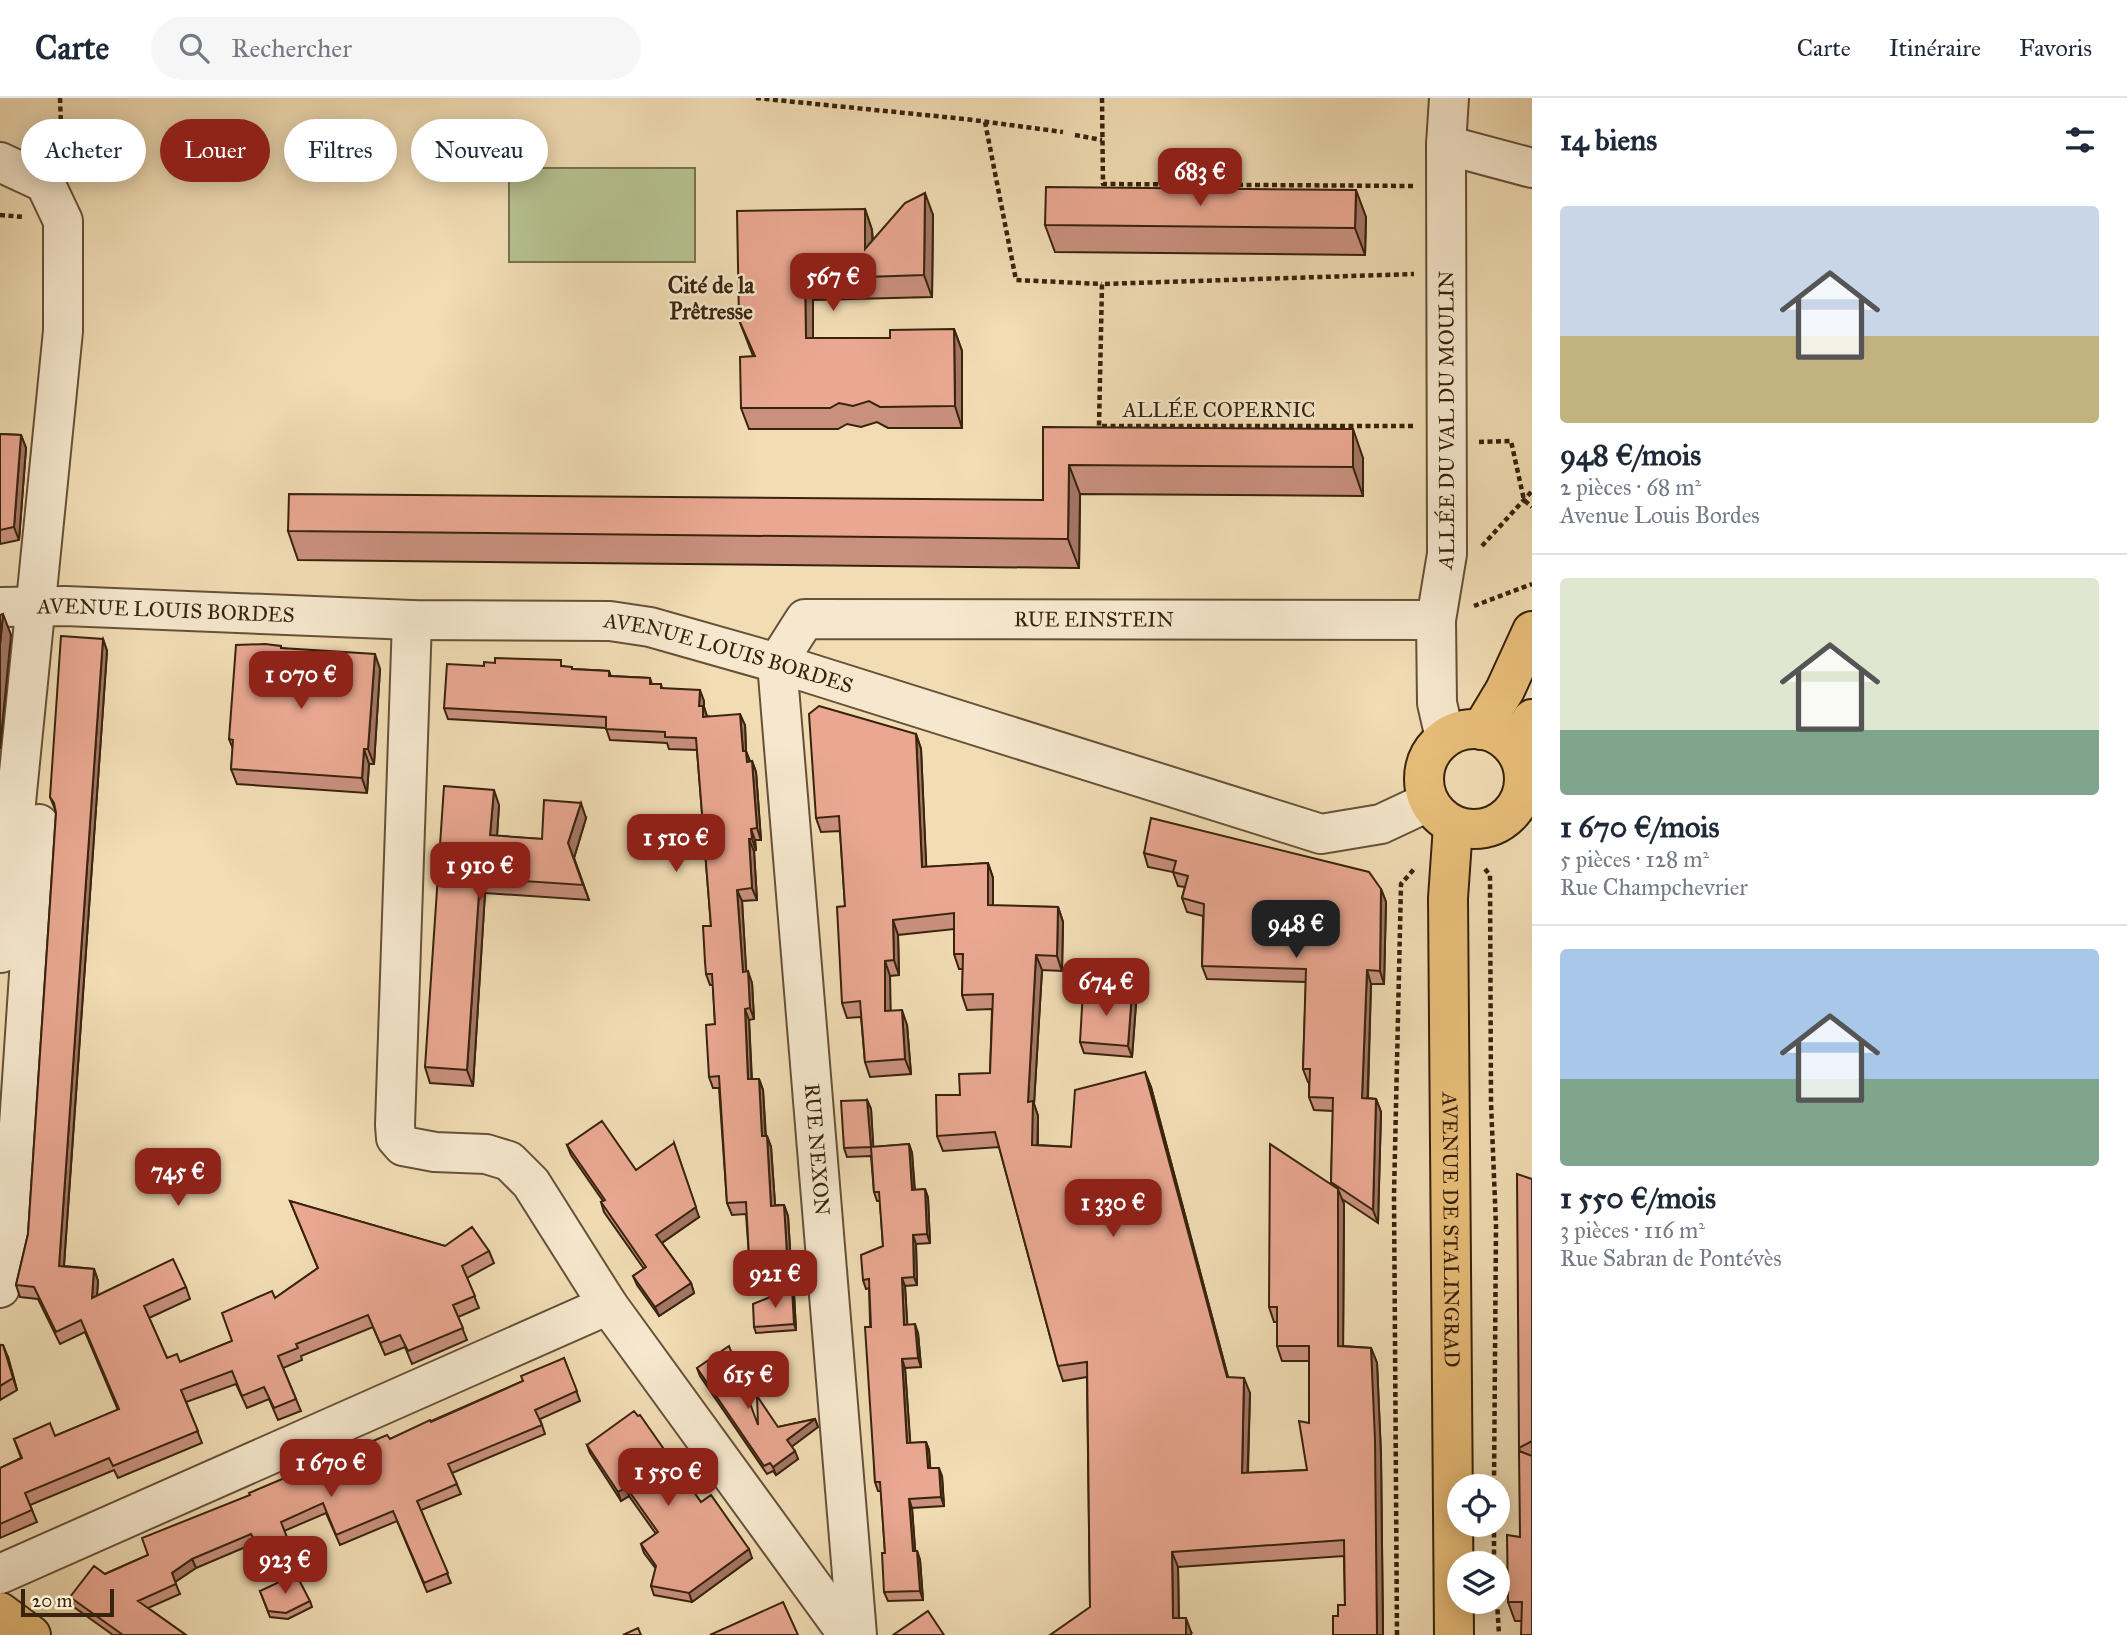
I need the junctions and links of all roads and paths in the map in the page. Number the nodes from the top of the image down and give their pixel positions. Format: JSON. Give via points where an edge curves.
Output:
{"nodes":[{"id":1,"x":757,"y":98,"type":"edge"},
{"id":2,"x":1102,"y":98,"type":"edge"},
{"id":3,"x":1449,"y":98,"type":"edge"},
{"id":4,"x":985,"y":122,"type":"junction"},
{"id":5,"x":1063,"y":132,"type":"dead end"},
{"id":6,"x":1075,"y":135,"type":"dead end"},
{"id":7,"x":1102,"y":140,"type":"junction"},
{"id":8,"x":1446,"y":145,"type":"junction"},
{"id":9,"x":0,"y":162,"type":"edge"},
{"id":10,"x":1532,"y":168,"type":"edge"},
{"id":11,"x":1446,"y":186,"type":"junction"},
{"id":12,"x":1446,"y":273,"type":"junction"},
{"id":13,"x":1102,"y":284,"type":"junction"},
{"id":14,"x":1447,"y":434,"type":"junction"},
{"id":15,"x":1532,"y":491,"type":"edge"},
{"id":16,"x":1524,"y":500,"type":"junction"},
{"id":17,"x":1532,"y":507,"type":"edge"},
{"id":18,"x":1447,"y":554,"type":"junction"},
{"id":19,"x":1532,"y":584,"type":"edge"},
{"id":20,"x":31,"y":607,"type":"edge"},
{"id":21,"x":412,"y":620,"type":"junction"},
{"id":22,"x":1436,"y":620,"type":"junction"},
{"id":23,"x":1532,"y":631,"type":"edge"},
{"id":24,"x":777,"y":663,"type":"junction"},
{"id":25,"x":1493,"y":734,"type":"edge"},
{"id":26,"x":1441,"y":814,"type":"junction"},
{"id":27,"x":1,"y":953,"type":"edge"},
{"id":28,"x":0,"y":1289,"type":"edge"},
{"id":29,"x":608,"y":1305,"type":"junction"},
{"id":30,"x":0,"y":1574,"type":"edge"},
{"id":31,"x":0,"y":1612,"type":"edge"},
{"id":32,"x":1498,"y":1614,"type":"edge"},
{"id":33,"x":31,"y":1635,"type":"edge"},
{"id":34,"x":848,"y":1635,"type":"edge"},
{"id":35,"x":856,"y":1635,"type":"edge"},
{"id":36,"x":1454,"y":1635,"type":"edge"},
{"id":37,"x":1499,"y":1635,"type":"edge"}],
"edges":[{"from":1,"to":4,"type":"path"},
{"from":2,"to":7,"type":"path"},
{"from":3,"to":8,"type":"street","name":"ALLÉE DU VAL DU MOULIN"},
{"from":4,"to":5,"type":"path"},
{"from":4,"to":13,"type":"path","via":[[1016,280]]},
{"from":6,"to":7,"type":"path"},
{"from":7,"to":11,"type":"path","via":[[1103,184]]},
{"from":8,"to":10,"type":"street"},
{"from":8,"to":11,"type":"street","name":"ALLÉE DU VAL DU MOULIN"},
{"from":9,"to":20,"type":"street","via":[[45,183],[63,220],[63,331]]},
{"from":11,"to":12,"type":"street","name":"ALLÉE DU VAL DU MOULIN"},
{"from":12,"to":13,"type":"path"},
{"from":12,"to":14,"type":"street","name":"ALLÉE DU VAL DU MOULIN"},
{"from":13,"to":14,"type":"path","name":"ALLÉE COPERNIC","via":[[1099,426]]},
{"from":14,"to":16,"type":"path","via":[[1511,440]]},
{"from":14,"to":18,"type":"street","name":"ALLÉE DU VAL DU MOULIN"},
{"from":15,"to":16,"type":"path"},
{"from":16,"to":17,"type":"path"},
{"from":16,"to":18,"type":"path","via":[[1484,545]]},
{"from":18,"to":22,"type":"street","name":"ALLÉE DU VAL DU MOULIN"},
{"from":19,"to":22,"type":"path"},
{"from":20,"to":21,"type":"street","name":"AVENUE LOUIS BORDES"},
{"from":20,"to":27,"type":"street"},
{"from":20,"to":28,"type":"street","via":[[11,1245]]},
{"from":21,"to":24,"type":"street","name":"AVENUE LOUIS BORDES","via":[[610,621],[650,627]]},
{"from":21,"to":29,"type":"street","via":[[396,1138],[403,1146],[486,1154],[509,1161],[531,1183]]},
{"from":22,"to":24,"type":"street","name":"RUE EINSTEIN","via":[[805,619]]},
{"from":22,"to":25,"type":"street","name":"ALLÉE DU VAL DU MOULIN","via":[[1437,703]]},
{"from":23,"to":25,"type":"main road","via":[[1505,690]]},
{"from":24,"to":26,"type":"street","name":"AVENUE LOUIS BORDES","via":[[1321,834]]},
{"from":24,"to":35,"type":"street","name":"RUE NEXON"},
{"from":25,"to":26,"type":"main road","via":[[1435,748],[1427,760],[1424,789]]},
{"from":25,"to":26,"type":"main road","via":[[1521,762],[1522,795],[1514,810],[1502,822],[1469,830]]},
{"from":26,"to":36,"type":"main road","name":"AVENUE DE STALINGRAD","via":[[1448,898]]},
{"from":29,"to":30,"type":"street"},
{"from":29,"to":34,"type":"street"},
{"from":31,"to":33,"type":"main road"},
{"from":32,"to":37,"type":"path"}]}
